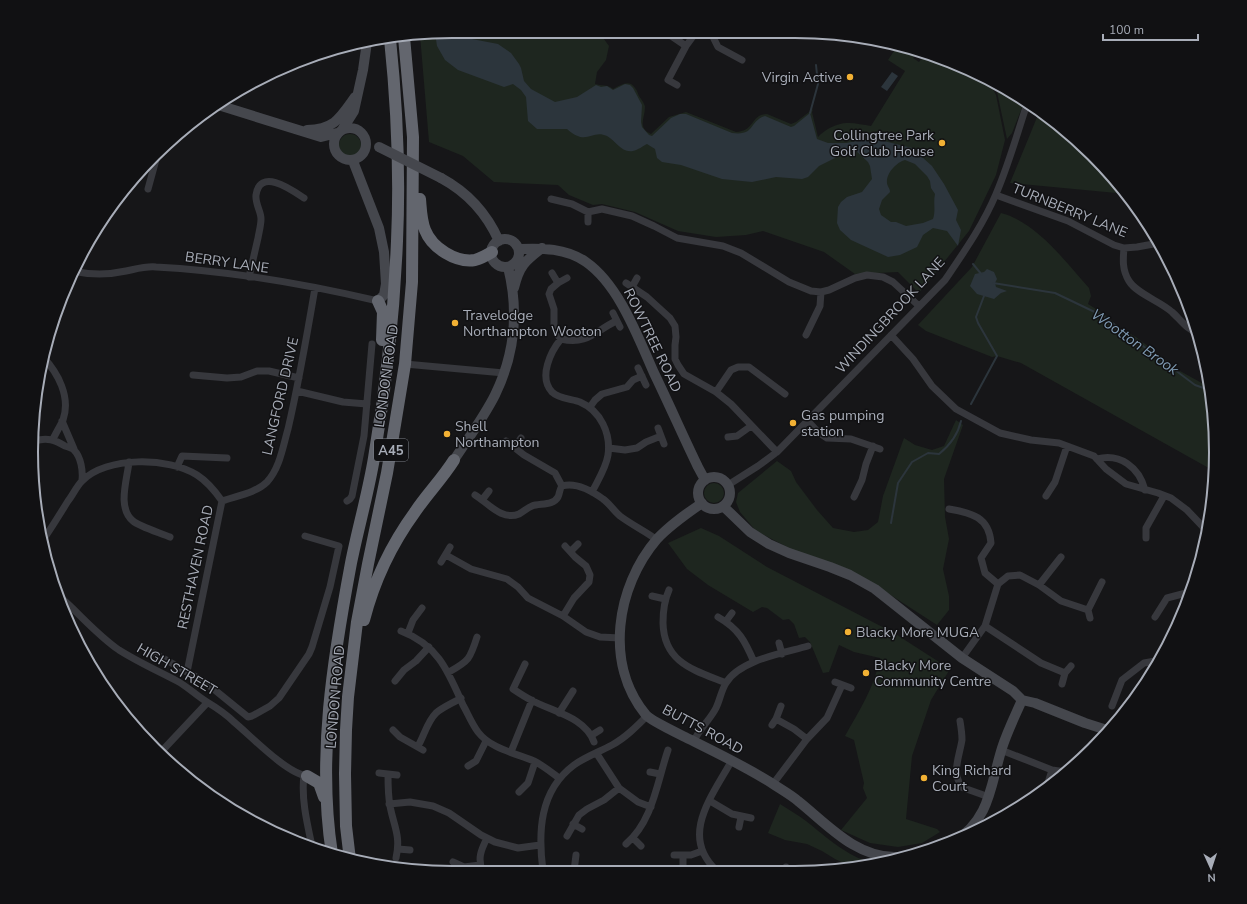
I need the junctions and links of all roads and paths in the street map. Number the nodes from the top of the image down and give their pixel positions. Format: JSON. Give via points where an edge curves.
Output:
{"nodes":[{"id":1,"x":674,"y":38,"type":"edge"},
{"id":2,"x":692,"y":38,"type":"edge"},
{"id":3,"x":714,"y":38,"type":"edge"},
{"id":4,"x":404,"y":41,"type":"edge"},
{"id":5,"x":390,"y":43,"type":"edge"},
{"id":6,"x":686,"y":46,"type":"junction"},
{"id":7,"x":366,"y":47,"type":"edge"},
{"id":8,"x":742,"y":60,"type":"dead end"},
{"id":9,"x":677,"y":85,"type":"dead end"},
{"id":10,"x":357,"y":95,"type":"junction"},
{"id":11,"x":224,"y":107,"type":"edge"},
{"id":12,"x":1026,"y":109,"type":"edge"},
{"id":13,"x":354,"y":111,"type":"junction"},
{"id":14,"x":299,"y":130,"type":"junction"},
{"id":15,"x":340,"y":132,"type":"junction"},
{"id":16,"x":314,"y":135,"type":"junction"},
{"id":17,"x":413,"y":137,"type":"junction"},
{"id":18,"x":365,"y":139,"type":"junction"},
{"id":19,"x":335,"y":151,"type":"junction"},
{"id":20,"x":353,"y":161,"type":"junction"},
{"id":21,"x":155,"y":163,"type":"edge"},
{"id":22,"x":148,"y":189,"type":"dead end"},
{"id":23,"x":996,"y":195,"type":"junction"},
{"id":24,"x":304,"y":198,"type":"dead end"},
{"id":25,"x":551,"y":199,"type":"dead end"},
{"id":26,"x":588,"y":212,"type":"junction"},
{"id":27,"x":588,"y":222,"type":"dead end"},
{"id":28,"x":499,"y":241,"type":"junction"},
{"id":29,"x":1153,"y":244,"type":"edge"},
{"id":30,"x":542,"y":248,"type":"junction"},
{"id":31,"x":1124,"y":248,"type":"junction"},
{"id":32,"x":519,"y":249,"type":"junction"},
{"id":33,"x":492,"y":252,"type":"junction"},
{"id":34,"x":508,"y":267,"type":"junction"},
{"id":35,"x":79,"y":272,"type":"edge"},
{"id":36,"x":552,"y":273,"type":"dead end"},
{"id":37,"x":249,"y":277,"type":"junction"},
{"id":38,"x":567,"y":278,"type":"dead end"},
{"id":39,"x":637,"y":278,"type":"dead end"},
{"id":40,"x":558,"y":283,"type":"junction"},
{"id":41,"x":315,"y":288,"type":"junction"},
{"id":42,"x":513,"y":292,"type":"junction"},
{"id":43,"x":821,"y":292,"type":"junction"},
{"id":44,"x":378,"y":301,"type":"junction"},
{"id":45,"x":919,"y":306,"type":"junction"},
{"id":46,"x":613,"y":313,"type":"dead end"},
{"id":47,"x":1191,"y":331,"type":"edge"},
{"id":48,"x":891,"y":334,"type":"junction"},
{"id":49,"x":806,"y":335,"type":"dead end"},
{"id":50,"x":561,"y":339,"type":"junction"},
{"id":51,"x":372,"y":344,"type":"dead end"},
{"id":52,"x":48,"y":363,"type":"edge"},
{"id":53,"x":405,"y":364,"type":"junction"},
{"id":54,"x":638,"y":368,"type":"dead end"},
{"id":55,"x":504,"y":373,"type":"junction"},
{"id":56,"x":193,"y":375,"type":"dead end"},
{"id":57,"x":642,"y":376,"type":"junction"},
{"id":58,"x":299,"y":378,"type":"junction"},
{"id":59,"x":646,"y":385,"type":"dead end"},
{"id":60,"x":297,"y":391,"type":"junction"},
{"id":61,"x":716,"y":392,"type":"junction"},
{"id":62,"x":785,"y":394,"type":"dead end"},
{"id":63,"x":367,"y":404,"type":"junction"},
{"id":64,"x":590,"y":407,"type":"junction"},
{"id":65,"x":62,"y":421,"type":"junction"},
{"id":66,"x":808,"y":421,"type":"junction"},
{"id":67,"x":751,"y":426,"type":"junction"},
{"id":68,"x":658,"y":428,"type":"dead end"},
{"id":69,"x":661,"y":436,"type":"junction"},
{"id":70,"x":728,"y":437,"type":"dead end"},
{"id":71,"x":521,"y":438,"type":"dead end"},
{"id":72,"x":38,"y":440,"type":"edge"},
{"id":73,"x":53,"y":440,"type":"junction"},
{"id":74,"x":506,"y":441,"type":"dead end"},
{"id":75,"x":664,"y":444,"type":"dead end"},
{"id":76,"x":873,"y":446,"type":"junction"},
{"id":77,"x":1067,"y":446,"type":"junction"},
{"id":78,"x":515,"y":447,"type":"junction"},
{"id":79,"x":608,"y":448,"type":"junction"},
{"id":80,"x":74,"y":449,"type":"junction"},
{"id":81,"x":880,"y":449,"type":"dead end"},
{"id":82,"x":777,"y":452,"type":"junction"},
{"id":83,"x":227,"y":458,"type":"dead end"},
{"id":84,"x":1097,"y":459,"type":"junction"},
{"id":85,"x":454,"y":460,"type":"joint"},
{"id":86,"x":129,"y":462,"type":"junction"},
{"id":87,"x":177,"y":467,"type":"junction"},
{"id":88,"x":82,"y":480,"type":"junction"},
{"id":89,"x":705,"y":480,"type":"junction"},
{"id":90,"x":728,"y":485,"type":"junction"},
{"id":91,"x":562,"y":486,"type":"junction"},
{"id":92,"x":1145,"y":490,"type":"junction"},
{"id":93,"x":489,"y":491,"type":"dead end"},
{"id":94,"x":592,"y":492,"type":"junction"},
{"id":95,"x":475,"y":495,"type":"dead end"},
{"id":96,"x":1046,"y":496,"type":"dead end"},
{"id":97,"x":1164,"y":496,"type":"junction"},
{"id":98,"x":854,"y":497,"type":"dead end"},
{"id":99,"x":482,"y":500,"type":"junction"},
{"id":100,"x":222,"y":501,"type":"junction"},
{"id":101,"x":347,"y":501,"type":"dead end"},
{"id":102,"x":702,"y":503,"type":"junction"},
{"id":103,"x":723,"y":506,"type":"junction"},
{"id":104,"x":949,"y":509,"type":"dead end"},
{"id":105,"x":362,"y":516,"type":"junction"},
{"id":106,"x":1202,"y":526,"type":"edge"},
{"id":107,"x":46,"y":535,"type":"edge"},
{"id":108,"x":305,"y":536,"type":"dead end"},
{"id":109,"x":170,"y":537,"type":"dead end"},
{"id":110,"x":1146,"y":538,"type":"dead end"},
{"id":111,"x":657,"y":540,"type":"junction"},
{"id":112,"x":578,"y":544,"type":"dead end"},
{"id":113,"x":450,"y":547,"type":"dead end"},
{"id":114,"x":446,"y":555,"type":"junction"},
{"id":115,"x":1061,"y":557,"type":"dead end"},
{"id":116,"x":442,"y":562,"type":"dead end"},
{"id":117,"x":1102,"y":582,"type":"dead end"},
{"id":118,"x":998,"y":584,"type":"junction"},
{"id":119,"x":1039,"y":585,"type":"junction"},
{"id":120,"x":669,"y":590,"type":"dead end"},
{"id":121,"x":1184,"y":594,"type":"edge"},
{"id":122,"x":652,"y":596,"type":"dead end"},
{"id":123,"x":665,"y":599,"type":"junction"},
{"id":124,"x":68,"y":604,"type":"edge"},
{"id":125,"x":422,"y":608,"type":"dead end"},
{"id":126,"x":1088,"y":610,"type":"junction"},
{"id":127,"x":732,"y":612,"type":"dead end"},
{"id":128,"x":563,"y":616,"type":"junction"},
{"id":129,"x":718,"y":617,"type":"dead end"},
{"id":130,"x":1155,"y":617,"type":"dead end"},
{"id":131,"x":1090,"y":618,"type":"dead end"},
{"id":132,"x":726,"y":621,"type":"junction"},
{"id":133,"x":985,"y":626,"type":"junction"},
{"id":134,"x":477,"y":637,"type":"dead end"},
{"id":135,"x":620,"y":638,"type":"junction"},
{"id":136,"x":779,"y":643,"type":"dead end"},
{"id":137,"x":808,"y":646,"type":"dead end"},
{"id":138,"x":429,"y":647,"type":"junction"},
{"id":139,"x":154,"y":653,"type":"dead end"},
{"id":140,"x":782,"y":654,"type":"junction"},
{"id":141,"x":962,"y":658,"type":"junction"},
{"id":142,"x":754,"y":662,"type":"junction"},
{"id":143,"x":1152,"y":662,"type":"edge"},
{"id":144,"x":525,"y":664,"type":"dead end"},
{"id":145,"x":1071,"y":666,"type":"dead end"},
{"id":146,"x":352,"y":671,"type":"junction"},
{"id":147,"x":187,"y":672,"type":"junction"},
{"id":148,"x":449,"y":672,"type":"junction"},
{"id":149,"x":1065,"y":673,"type":"junction"},
{"id":150,"x":395,"y":681,"type":"dead end"},
{"id":151,"x":835,"y":682,"type":"dead end"},
{"id":152,"x":726,"y":683,"type":"junction"},
{"id":153,"x":1062,"y":684,"type":"dead end"},
{"id":154,"x":842,"y":685,"type":"junction"},
{"id":155,"x":850,"y":688,"type":"dead end"},
{"id":156,"x":573,"y":691,"type":"dead end"},
{"id":157,"x":219,"y":694,"type":"junction"},
{"id":158,"x":460,"y":698,"type":"junction"},
{"id":159,"x":532,"y":700,"type":"junction"},
{"id":160,"x":1022,"y":700,"type":"junction"},
{"id":161,"x":210,"y":703,"type":"junction"},
{"id":162,"x":781,"y":706,"type":"dead end"},
{"id":163,"x":1112,"y":706,"type":"dead end"},
{"id":164,"x":559,"y":713,"type":"junction"},
{"id":165,"x":647,"y":716,"type":"junction"},
{"id":166,"x":776,"y":719,"type":"junction"},
{"id":167,"x":960,"y":721,"type":"dead end"},
{"id":168,"x":772,"y":725,"type":"dead end"},
{"id":169,"x":1103,"y":729,"type":"edge"},
{"id":170,"x":393,"y":730,"type":"dead end"},
{"id":171,"x":600,"y":730,"type":"dead end"},
{"id":172,"x":807,"y":739,"type":"junction"},
{"id":173,"x":486,"y":741,"type":"junction"},
{"id":174,"x":694,"y":741,"type":"junction"},
{"id":175,"x":326,"y":748,"type":"junction"},
{"id":176,"x":164,"y":750,"type":"edge"},
{"id":177,"x":668,"y":750,"type":"dead end"},
{"id":178,"x":1001,"y":750,"type":"junction"},
{"id":179,"x":511,"y":752,"type":"junction"},
{"id":180,"x":597,"y":754,"type":"junction"},
{"id":181,"x":732,"y":760,"type":"junction"},
{"id":182,"x":535,"y":762,"type":"junction"},
{"id":183,"x":468,"y":766,"type":"dead end"},
{"id":184,"x":1052,"y":770,"type":"junction"},
{"id":185,"x":1058,"y":771,"type":"edge"},
{"id":186,"x":650,"y":772,"type":"dead end"},
{"id":187,"x":379,"y":773,"type":"dead end"},
{"id":188,"x":388,"y":774,"type":"junction"},
{"id":189,"x":660,"y":774,"type":"junction"},
{"id":190,"x":305,"y":775,"type":"junction"},
{"id":191,"x":397,"y":775,"type":"dead end"},
{"id":192,"x":560,"y":778,"type":"junction"},
{"id":193,"x":1049,"y":778,"type":"edge"},
{"id":194,"x":773,"y":784,"type":"junction"},
{"id":195,"x":619,"y":788,"type":"junction"},
{"id":196,"x":519,"y":792,"type":"dead end"},
{"id":197,"x":989,"y":796,"type":"junction"},
{"id":198,"x":710,"y":801,"type":"junction"},
{"id":199,"x":389,"y":804,"type":"junction"},
{"id":200,"x":327,"y":806,"type":"junction"},
{"id":201,"x":650,"y":807,"type":"junction"},
{"id":202,"x":741,"y":817,"type":"junction"},
{"id":203,"x":751,"y":818,"type":"dead end"},
{"id":204,"x":573,"y":824,"type":"junction"},
{"id":205,"x":972,"y":826,"type":"edge"},
{"id":206,"x":739,"y":828,"type":"dead end"},
{"id":207,"x":582,"y":829,"type":"dead end"},
{"id":208,"x":567,"y":836,"type":"dead end"},
{"id":209,"x":487,"y":838,"type":"junction"},
{"id":210,"x":633,"y":838,"type":"junction"},
{"id":211,"x":311,"y":841,"type":"edge"},
{"id":212,"x":626,"y":844,"type":"dead end"},
{"id":213,"x":540,"y":845,"type":"junction"},
{"id":214,"x":641,"y":846,"type":"dead end"},
{"id":215,"x":331,"y":848,"type":"edge"},
{"id":216,"x":398,"y":849,"type":"junction"},
{"id":217,"x":410,"y":850,"type":"dead end"},
{"id":218,"x":702,"y":851,"type":"junction"},
{"id":219,"x":349,"y":853,"type":"edge"},
{"id":220,"x":576,"y":855,"type":"dead end"},
{"id":221,"x":674,"y":855,"type":"dead end"},
{"id":222,"x":683,"y":856,"type":"junction"},
{"id":223,"x":886,"y":856,"type":"edge"},
{"id":224,"x":396,"y":858,"type":"dead end"},
{"id":225,"x":453,"y":862,"type":"dead end"},
{"id":226,"x":462,"y":866,"type":"edge"},
{"id":227,"x":481,"y":866,"type":"edge"},
{"id":228,"x":542,"y":866,"type":"edge"},
{"id":229,"x":575,"y":866,"type":"edge"},
{"id":230,"x":683,"y":866,"type":"dead end"},
{"id":231,"x":712,"y":866,"type":"edge"}],
"edges":[{"from":1,"to":6,"type":"street"},
{"from":2,"to":6,"type":"street"},
{"from":3,"to":8,"type":"street","via":[[718,47]]},
{"from":4,"to":17,"type":"highway","name":"LONDON ROAD","number":"A45"},
{"from":5,"to":105,"type":"highway","name":"LONDON ROAD","number":"A45","via":[[396,121],[397,240],[386,375]]},
{"from":6,"to":9,"type":"street","via":[[668,80]]},
{"from":7,"to":10,"type":"street"},
{"from":10,"to":13,"type":"street"},
{"from":10,"to":14,"type":"street","via":[[338,120],[327,127]]},
{"from":11,"to":14,"type":"street"},
{"from":12,"to":23,"type":"street","name":"WINDINGBROOK LANE"},
{"from":13,"to":15,"type":"street"},
{"from":13,"to":18,"type":"street"},
{"from":14,"to":16,"type":"street"},
{"from":15,"to":16,"type":"street","via":[[322,137]]},
{"from":15,"to":18,"type":"street","via":[[349,128],[356,129]]},
{"from":15,"to":19,"type":"street","via":[[333,142]]},
{"from":16,"to":19,"type":"street"},
{"from":17,"to":33,"type":"highway","via":[[422,220],[430,239],[446,253],[466,260],[483,257]]},
{"from":17,"to":53,"type":"highway","name":"LONDON ROAD","number":"A45","via":[[412,282]]},
{"from":18,"to":20,"type":"street","via":[[366,149],[363,155]]},
{"from":18,"to":28,"type":"street","bridge":true,"via":[[461,191],[480,210]]},
{"from":19,"to":20,"type":"street","via":[[341,158]]},
{"from":20,"to":44,"type":"street","via":[[379,228],[384,252],[385,286],[384,294]]},
{"from":21,"to":22,"type":"street"},
{"from":23,"to":31,"type":"street","name":"TURNBERRY LANE","via":[[1068,221],[1104,241]]},
{"from":23,"to":45,"type":"street","name":"WINDINGBROOK LANE","via":[[945,280]]},
{"from":24,"to":37,"type":"street","via":[[277,182],[268,182],[259,188],[256,202],[261,219]]},
{"from":25,"to":26,"type":"street","via":[[572,204]]},
{"from":26,"to":27,"type":"street"},
{"from":26,"to":43,"type":"street","via":[[602,209],[632,216],[677,238],[723,246],[741,253],[801,288]]},
{"from":28,"to":32,"type":"street","via":[[512,241]]},
{"from":28,"to":33,"type":"street"},
{"from":29,"to":31,"type":"street","name":"TURNBERRY LANE"},
{"from":30,"to":32,"type":"street","name":"ROWTREE ROAD"},
{"from":30,"to":42,"type":"street","via":[[524,262]]},
{"from":30,"to":89,"type":"street","name":"ROWTREE ROAD","via":[[564,252],[586,262],[600,274],[620,300]]},
{"from":31,"to":47,"type":"street","via":[[1124,273],[1129,282],[1170,311]]},
{"from":32,"to":34,"type":"street","via":[[518,260]]},
{"from":33,"to":34,"type":"street","via":[[495,262]]},
{"from":34,"to":42,"type":"street"},
{"from":35,"to":37,"type":"street","name":"BERRY LANE","via":[[99,275],[154,267]]},
{"from":36,"to":40,"type":"street"},
{"from":37,"to":41,"type":"street","name":"BERRY LANE"},
{"from":38,"to":40,"type":"street"},
{"from":39,"to":61,"type":"street","via":[[629,285],[647,297],[675,326],[675,359],[684,374]]},
{"from":40,"to":50,"type":"street","via":[[549,294],[554,309],[554,326]]},
{"from":41,"to":44,"type":"street","name":"BERRY LANE"},
{"from":41,"to":58,"type":"street","name":"LANGFORD DRIVE"},
{"from":42,"to":55,"type":"street","via":[[514,335]]},
{"from":43,"to":45,"type":"street","via":[[855,278],[868,275],[883,277],[893,282]]},
{"from":43,"to":49,"type":"street","via":[[820,306]]},
{"from":44,"to":105,"type":"highway","via":[[383,312],[383,337]]},
{"from":45,"to":48,"type":"street","name":"WINDINGBROOK LANE"},
{"from":46,"to":50,"type":"street","via":[[618,324],[577,341]]},
{"from":48,"to":66,"type":"street","name":"WINDINGBROOK LANE"},
{"from":48,"to":77,"type":"street","via":[[932,386],[956,409],[1000,433]]},
{"from":50,"to":64,"type":"street","via":[[548,358],[546,370],[549,387],[558,396]]},
{"from":51,"to":63,"type":"street"},
{"from":52,"to":65,"type":"street","via":[[64,391]]},
{"from":53,"to":55,"type":"street"},
{"from":53,"to":146,"type":"highway","name":"LONDON ROAD","number":"A45","via":[[387,473],[357,622]]},
{"from":54,"to":57,"type":"street"},
{"from":55,"to":85,"type":"street","via":[[494,396]]},
{"from":56,"to":58,"type":"street","via":[[227,378],[269,371]]},
{"from":57,"to":59,"type":"street"},
{"from":57,"to":64,"type":"street","via":[[633,380],[627,387],[602,394]]},
{"from":58,"to":60,"type":"street","name":"LANGFORD DRIVE"},
{"from":60,"to":63,"type":"street","via":[[343,402]]},
{"from":60,"to":100,"type":"street","name":"LANGFORD DRIVE","via":[[274,474],[253,490]]},
{"from":61,"to":62,"type":"street","via":[[731,370],[749,367]]},
{"from":61,"to":67,"type":"street"},
{"from":63,"to":101,"type":"street","via":[[352,496]]},
{"from":64,"to":79,"type":"street","via":[[602,421]]},
{"from":65,"to":73,"type":"street"},
{"from":65,"to":80,"type":"street"},
{"from":66,"to":76,"type":"street","via":[[827,438],[851,439]]},
{"from":66,"to":82,"type":"street","name":"WINDINGBROOK LANE"},
{"from":67,"to":70,"type":"street","via":[[737,436]]},
{"from":67,"to":82,"type":"street"},
{"from":68,"to":69,"type":"street"},
{"from":69,"to":75,"type":"street"},
{"from":69,"to":79,"type":"street","via":[[637,448]]},
{"from":71,"to":78,"type":"street"},
{"from":72,"to":73,"type":"street"},
{"from":73,"to":80,"type":"street"},
{"from":74,"to":78,"type":"street"},
{"from":76,"to":81,"type":"street"},
{"from":76,"to":98,"type":"street"},
{"from":77,"to":84,"type":"street"},
{"from":77,"to":96,"type":"street","via":[[1055,482]]},
{"from":78,"to":91,"type":"street","via":[[555,472]]},
{"from":79,"to":94,"type":"street","via":[[603,470]]},
{"from":80,"to":88,"type":"street","via":[[81,466]]},
{"from":82,"to":90,"type":"street","name":"WINDINGBROOK LANE"},
{"from":83,"to":87,"type":"street","via":[[182,456]]},
{"from":84,"to":92,"type":"street","via":[[1126,484]]},
{"from":84,"to":92,"type":"street","via":[[1104,457],[1129,463],[1138,474]]},
{"from":85,"to":146,"type":"highway","via":[[407,523],[382,568],[367,610]]},
{"from":86,"to":87,"type":"street","name":"RESTHAVEN ROAD"},
{"from":86,"to":88,"type":"street","name":"RESTHAVEN ROAD","via":[[101,468]]},
{"from":86,"to":109,"type":"street","via":[[125,512],[133,522]]},
{"from":87,"to":100,"type":"street","name":"RESTHAVEN ROAD","via":[[197,475]]},
{"from":88,"to":107,"type":"street"},
{"from":89,"to":90,"type":"street","via":[[710,477],[719,478]]},
{"from":89,"to":102,"type":"street","via":[[698,490]]},
{"from":90,"to":103,"type":"street","via":[[729,496]]},
{"from":91,"to":94,"type":"street","via":[[581,487]]},
{"from":91,"to":99,"type":"street","via":[[555,501],[530,506],[511,516],[493,509]]},
{"from":92,"to":97,"type":"street"},
{"from":93,"to":99,"type":"street"},
{"from":94,"to":111,"type":"street","via":[[604,499],[621,516]]},
{"from":95,"to":99,"type":"street"},
{"from":97,"to":106,"type":"street","via":[[1187,510]]},
{"from":97,"to":110,"type":"street","via":[[1146,528]]},
{"from":100,"to":147,"type":"street","name":"RESTHAVEN ROAD"},
{"from":102,"to":103,"type":"street","via":[[709,508]]},
{"from":102,"to":111,"type":"street","name":"BUTTS ROAD","via":[[679,519]]},
{"from":103,"to":141,"type":"street","via":[[750,532],[769,544],[850,575],[875,589]]},
{"from":104,"to":118,"type":"street","via":[[983,520],[990,532],[992,543],[981,558],[986,573]]},
{"from":105,"to":175,"type":"highway","name":"LONDON ROAD","number":"A45","via":[[332,676]]},
{"from":108,"to":157,"type":"street","via":[[339,546],[330,587],[309,654],[277,702],[252,716],[243,714]]},
{"from":111,"to":135,"type":"street","name":"BUTTS ROAD","via":[[632,578],[621,621]]},
{"from":112,"to":128,"type":"street","via":[[568,548],[586,566],[590,575],[588,582]]},
{"from":113,"to":114,"type":"street"},
{"from":114,"to":116,"type":"street"},
{"from":114,"to":128,"type":"street","via":[[471,569],[507,579],[528,598]]},
{"from":115,"to":119,"type":"street"},
{"from":117,"to":126,"type":"street"},
{"from":118,"to":119,"type":"street","via":[[1008,576],[1020,575]]},
{"from":118,"to":133,"type":"street"},
{"from":119,"to":126,"type":"street","via":[[1061,601]]},
{"from":120,"to":123,"type":"street"},
{"from":121,"to":130,"type":"street","via":[[1167,598]]},
{"from":122,"to":123,"type":"street"},
{"from":123,"to":152,"type":"street","via":[[663,630],[668,648],[677,659],[690,668]]},
{"from":124,"to":161,"type":"street","name":"HIGH STREET","via":[[107,642],[134,660],[179,682]]},
{"from":125,"to":138,"type":"street","via":[[404,632]]},
{"from":126,"to":131,"type":"street"},
{"from":127,"to":132,"type":"street"},
{"from":128,"to":135,"type":"street","via":[[586,632],[600,637]]},
{"from":129,"to":132,"type":"street"},
{"from":132,"to":142,"type":"street","via":[[740,634]]},
{"from":133,"to":141,"type":"street"},
{"from":133,"to":149,"type":"street","via":[[1041,662]]},
{"from":134,"to":148,"type":"street","via":[[471,655],[464,664]]},
{"from":135,"to":165,"type":"street","name":"BUTTS ROAD","via":[[620,657],[624,675]]},
{"from":136,"to":140,"type":"street"},
{"from":137,"to":140,"type":"street"},
{"from":138,"to":148,"type":"street"},
{"from":138,"to":150,"type":"street"},
{"from":139,"to":147,"type":"street"},
{"from":140,"to":142,"type":"street"},
{"from":141,"to":160,"type":"street","via":[[1013,691]]},
{"from":142,"to":152,"type":"street","via":[[733,673]]},
{"from":143,"to":163,"type":"street","via":[[1144,663],[1122,680]]},
{"from":144,"to":159,"type":"street","via":[[513,689]]},
{"from":145,"to":149,"type":"street"},
{"from":146,"to":219,"type":"highway","name":"LONDON ROAD","number":"A45","via":[[345,748]]},
{"from":147,"to":157,"type":"street"},
{"from":148,"to":158,"type":"street"},
{"from":149,"to":153,"type":"street"},
{"from":151,"to":154,"type":"street"},
{"from":152,"to":174,"type":"street","via":[[716,709]]},
{"from":154,"to":155,"type":"street"},
{"from":154,"to":172,"type":"street","via":[[827,718]]},
{"from":156,"to":164,"type":"street"},
{"from":157,"to":161,"type":"street"},
{"from":158,"to":170,"type":"street","via":[[436,713],[429,723],[420,748]]},
{"from":158,"to":173,"type":"street","via":[[477,731]]},
{"from":159,"to":164,"type":"street"},
{"from":159,"to":179,"type":"street"},
{"from":160,"to":169,"type":"street","via":[[1034,702]]},
{"from":160,"to":178,"type":"street"},
{"from":161,"to":176,"type":"street"},
{"from":161,"to":190,"type":"street","name":"HIGH STREET","via":[[276,760]]},
{"from":162,"to":166,"type":"street"},
{"from":164,"to":171,"type":"street","via":[[580,723],[593,739]]},
{"from":165,"to":174,"type":"street","name":"BUTTS ROAD"},
{"from":165,"to":180,"type":"street","via":[[631,732]]},
{"from":166,"to":168,"type":"street"},
{"from":166,"to":172,"type":"street"},
{"from":167,"to":197,"type":"street","via":[[962,740],[957,759],[957,779],[961,787]]},
{"from":172,"to":194,"type":"street"},
{"from":173,"to":179,"type":"street"},
{"from":173,"to":183,"type":"street","via":[[476,761]]},
{"from":174,"to":181,"type":"street","name":"BUTTS ROAD"},
{"from":175,"to":190,"type":"highway","via":[[318,770]]},
{"from":175,"to":200,"type":"highway","name":"LONDON ROAD","number":"A45"},
{"from":177,"to":189,"type":"street"},
{"from":178,"to":184,"type":"street"},
{"from":178,"to":197,"type":"street"},
{"from":179,"to":182,"type":"street"},
{"from":180,"to":192,"type":"street","via":[[574,765]]},
{"from":180,"to":195,"type":"street"},
{"from":181,"to":194,"type":"street","name":"BUTTS ROAD"},
{"from":181,"to":198,"type":"street"},
{"from":182,"to":192,"type":"street"},
{"from":182,"to":196,"type":"street","via":[[528,783]]},
{"from":184,"to":185,"type":"street"},
{"from":184,"to":193,"type":"street"},
{"from":186,"to":189,"type":"street"},
{"from":187,"to":188,"type":"street"},
{"from":188,"to":191,"type":"street"},
{"from":188,"to":199,"type":"street"},
{"from":189,"to":201,"type":"street"},
{"from":190,"to":200,"type":"highway","via":[[319,783]]},
{"from":190,"to":211,"type":"street","via":[[303,785]]},
{"from":192,"to":213,"type":"street","via":[[548,797],[542,816]]},
{"from":194,"to":223,"type":"street","name":"BUTTS ROAD","via":[[797,800],[842,838],[864,850]]},
{"from":195,"to":201,"type":"street","via":[[638,802]]},
{"from":195,"to":204,"type":"street","via":[[579,815]]},
{"from":197,"to":205,"type":"street","via":[[982,814]]},
{"from":198,"to":202,"type":"street"},
{"from":198,"to":218,"type":"street","via":[[702,814]]},
{"from":199,"to":209,"type":"street","via":[[410,802],[433,806],[449,813]]},
{"from":199,"to":216,"type":"street","via":[[397,831]]},
{"from":200,"to":215,"type":"highway","name":"LONDON ROAD","number":"A45"},
{"from":201,"to":210,"type":"street","via":[[643,824]]},
{"from":202,"to":203,"type":"street"},
{"from":202,"to":206,"type":"street"},
{"from":204,"to":207,"type":"street"},
{"from":204,"to":208,"type":"street"},
{"from":209,"to":213,"type":"street","via":[[518,848]]},
{"from":209,"to":227,"type":"street","via":[[480,852]]},
{"from":210,"to":212,"type":"street"},
{"from":210,"to":214,"type":"street"},
{"from":213,"to":228,"type":"street"},
{"from":216,"to":217,"type":"street"},
{"from":216,"to":224,"type":"street"},
{"from":218,"to":222,"type":"street"},
{"from":218,"to":231,"type":"street"},
{"from":220,"to":229,"type":"street"},
{"from":221,"to":222,"type":"street"},
{"from":222,"to":230,"type":"street"},
{"from":225,"to":226,"type":"street"}]}
